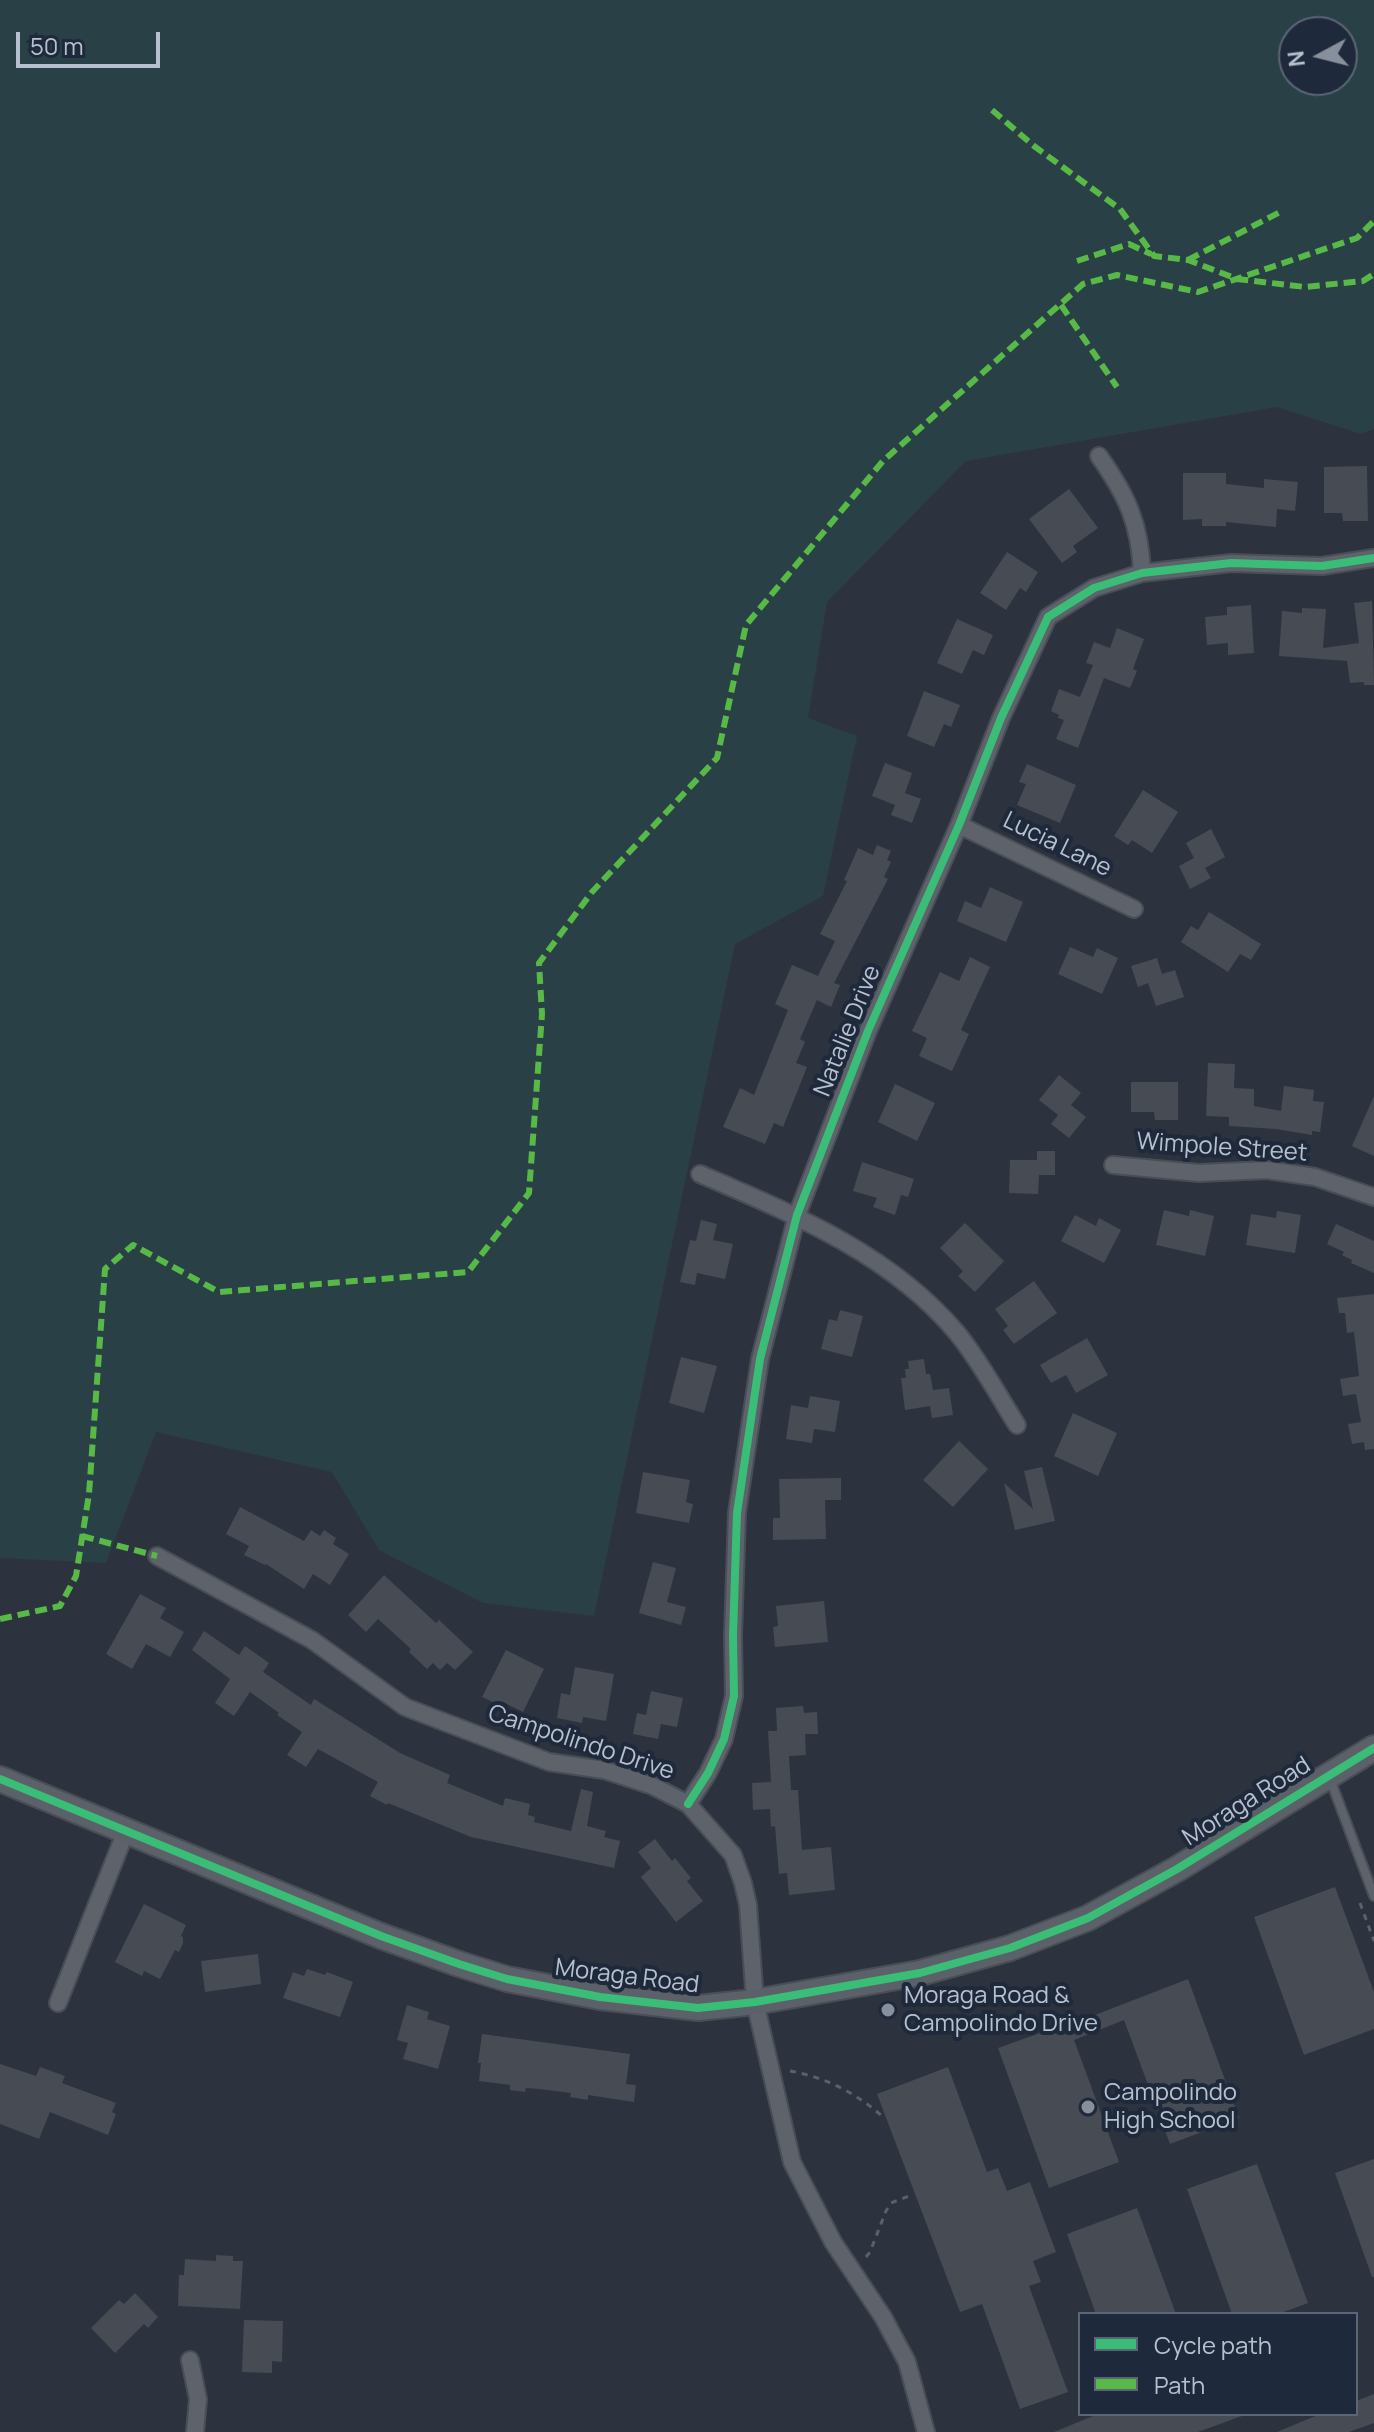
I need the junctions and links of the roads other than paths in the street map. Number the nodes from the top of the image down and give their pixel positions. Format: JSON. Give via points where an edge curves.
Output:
{"nodes":[{"id":1,"x":1099,"y":456,"type":"dead end"},
{"id":2,"x":1374,"y":558,"type":"edge"},
{"id":3,"x":1142,"y":573,"type":"junction"},
{"id":4,"x":959,"y":825,"type":"junction"},
{"id":5,"x":1134,"y":909,"type":"dead end"},
{"id":6,"x":1113,"y":1165,"type":"dead end"},
{"id":7,"x":700,"y":1174,"type":"dead end"},
{"id":8,"x":1374,"y":1197,"type":"edge"},
{"id":9,"x":797,"y":1215,"type":"junction"},
{"id":10,"x":1017,"y":1425,"type":"dead end"},
{"id":11,"x":157,"y":1556,"type":"dead end"},
{"id":12,"x":1374,"y":1748,"type":"edge"},
{"id":13,"x":1328,"y":1775,"type":"junction"},
{"id":14,"x":0,"y":1779,"type":"edge"},
{"id":15,"x":688,"y":1804,"type":"junction"},
{"id":16,"x":126,"y":1831,"type":"junction"},
{"id":17,"x":1374,"y":1896,"type":"edge"},
{"id":18,"x":755,"y":2002,"type":"junction"},
{"id":19,"x":58,"y":2003,"type":"dead end"},
{"id":20,"x":190,"y":2360,"type":"dead end"},
{"id":21,"x":195,"y":2432,"type":"edge"},
{"id":22,"x":926,"y":2432,"type":"edge"}],
"edges":[{"from":1,"to":3,"type":"street","via":[[1133,513]]},
{"from":2,"to":3,"type":"street","name":"Natalie Drive","via":[[1322,566],[1231,563]]},
{"from":3,"to":4,"type":"street","name":"Natalie Drive","via":[[1094,588],[1048,617]]},
{"from":4,"to":5,"type":"street","name":"Lucia Lane"},
{"from":4,"to":9,"type":"street","name":"Natalie Drive","via":[[868,1031]]},
{"from":6,"to":8,"type":"street","name":"Wimpole Street","via":[[1199,1173],[1267,1170],[1315,1177]]},
{"from":7,"to":9,"type":"street"},
{"from":9,"to":10,"type":"street","via":[[891,1271],[925,1301],[956,1332]]},
{"from":9,"to":15,"type":"street","name":"Natalie Drive","via":[[760,1359],[737,1513],[734,1696],[724,1739]]},
{"from":11,"to":15,"type":"street","name":"Campolindo Drive","via":[[312,1640],[405,1707],[549,1762],[604,1770],[653,1786]]},
{"from":12,"to":13,"type":"main road","name":"Moraga Road"},
{"from":13,"to":17,"type":"lane"},
{"from":13,"to":18,"type":"main road","name":"Moraga Road","via":[[1088,1918],[1010,1948],[920,1973]]},
{"from":14,"to":16,"type":"main road","name":"Moraga Road"},
{"from":15,"to":18,"type":"street","name":"Campolindo Drive","via":[[733,1855],[743,1883]]},
{"from":16,"to":18,"type":"main road","name":"Moraga Road","via":[[381,1936],[507,1979],[698,2008]]},
{"from":16,"to":19,"type":"street"},
{"from":18,"to":22,"type":"street","name":"Campolindo Drive","via":[[792,2162],[833,2242],[907,2362]]},
{"from":20,"to":21,"type":"street","via":[[198,2399]]}]}
